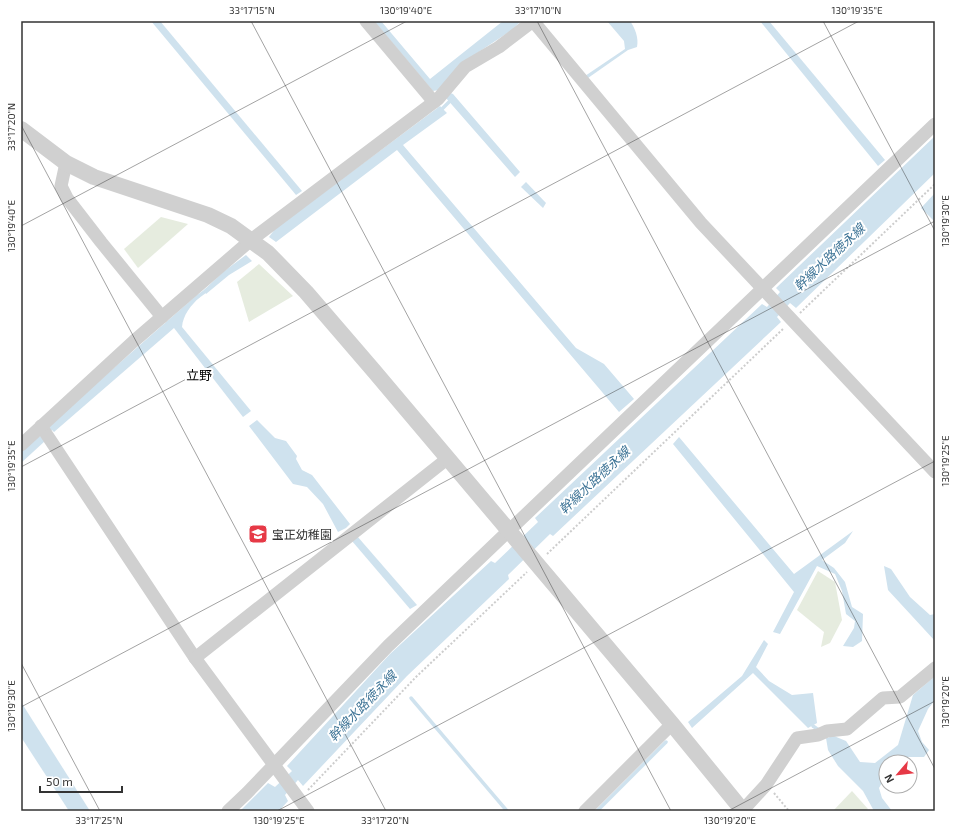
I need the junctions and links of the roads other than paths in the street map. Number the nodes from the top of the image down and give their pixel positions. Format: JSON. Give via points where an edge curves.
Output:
{"nodes":[{"id":1,"x":366,"y":21,"type":"edge"},
{"id":2,"x":533,"y":21,"type":"edge"},
{"id":3,"x":441,"y":95,"type":"junction"},
{"id":4,"x":935,"y":124,"type":"edge"},
{"id":5,"x":21,"y":129,"type":"edge"},
{"id":6,"x":66,"y":163,"type":"junction"},
{"id":7,"x":251,"y":240,"type":"junction"},
{"id":8,"x":762,"y":289,"type":"junction"},
{"id":9,"x":162,"y":317,"type":"junction"},
{"id":10,"x":41,"y":426,"type":"junction"},
{"id":11,"x":21,"y":445,"type":"edge"},
{"id":12,"x":447,"y":459,"type":"junction"},
{"id":13,"x":935,"y":472,"type":"edge"},
{"id":14,"x":509,"y":532,"type":"junction"},
{"id":15,"x":195,"y":658,"type":"junction"},
{"id":16,"x":935,"y":668,"type":"edge"},
{"id":17,"x":672,"y":724,"type":"junction"},
{"id":18,"x":274,"y":766,"type":"junction"},
{"id":19,"x":743,"y":810,"type":"edge"},
{"id":20,"x":228,"y":811,"type":"edge"},
{"id":21,"x":308,"y":811,"type":"edge"},
{"id":22,"x":585,"y":811,"type":"edge"}],
"edges":[{"from":1,"to":3,"type":"street"},
{"from":2,"to":3,"type":"street","via":[[499,47],[465,68]]},
{"from":2,"to":8,"type":"street","via":[[700,223]]},
{"from":3,"to":7,"type":"street"},
{"from":4,"to":8,"type":"street"},
{"from":5,"to":6,"type":"street"},
{"from":6,"to":7,"type":"street","via":[[94,177],[208,215],[231,226]]},
{"from":6,"to":9,"type":"street","via":[[61,186],[67,198]]},
{"from":7,"to":9,"type":"street"},
{"from":7,"to":12,"type":"street","via":[[268,253],[306,292]]},
{"from":8,"to":13,"type":"street"},
{"from":8,"to":14,"type":"street"},
{"from":9,"to":10,"type":"street"},
{"from":10,"to":11,"type":"street"},
{"from":10,"to":15,"type":"street"},
{"from":12,"to":14,"type":"street"},
{"from":12,"to":15,"type":"street"},
{"from":14,"to":17,"type":"street"},
{"from":14,"to":18,"type":"street","via":[[388,646]]},
{"from":15,"to":18,"type":"street"},
{"from":16,"to":19,"type":"street","via":[[900,697],[883,698],[847,729],[797,738],[766,785]]},
{"from":17,"to":19,"type":"street"},
{"from":17,"to":22,"type":"street"},
{"from":18,"to":20,"type":"street"},
{"from":18,"to":21,"type":"street"}]}
